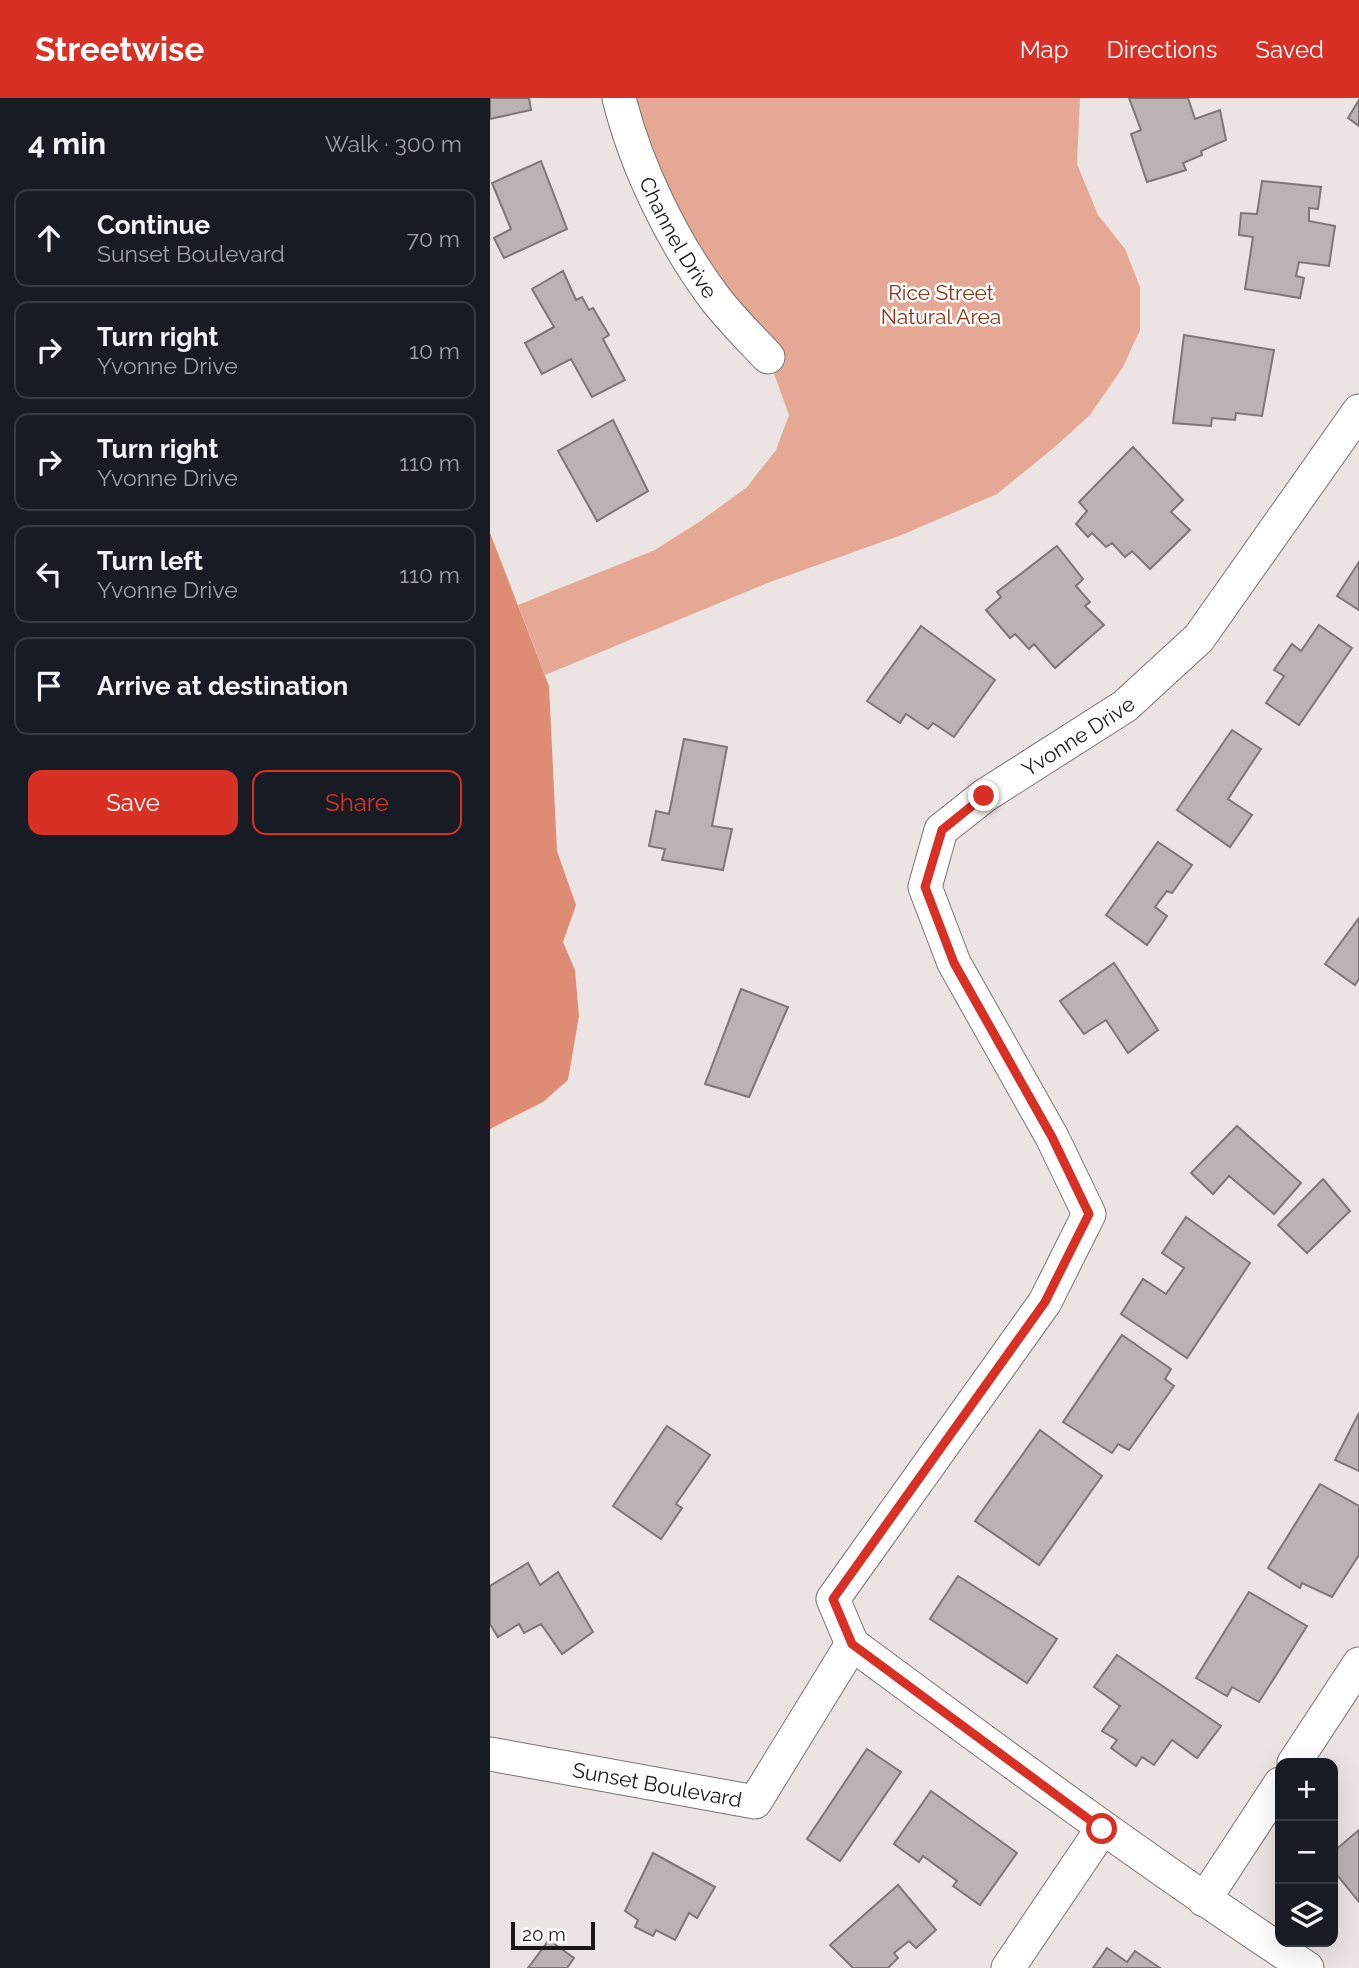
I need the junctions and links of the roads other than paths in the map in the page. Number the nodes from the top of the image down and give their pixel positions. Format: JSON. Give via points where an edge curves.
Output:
{"nodes":[{"id":1,"x":619,"y":98,"type":"edge"},
{"id":2,"x":768,"y":357,"type":"dead end"},
{"id":3,"x":1359,"y":411,"type":"edge"},
{"id":4,"x":852,"y":1644,"type":"junction"},
{"id":5,"x":1359,"y":1664,"type":"edge"},
{"id":6,"x":490,"y":1754,"type":"edge"},
{"id":7,"x":1297,"y":1758,"type":"edge"},
{"id":8,"x":1275,"y":1792,"type":"edge"},
{"id":9,"x":1102,"y":1829,"type":"junction"},
{"id":10,"x":1204,"y":1900,"type":"junction"},
{"id":11,"x":1008,"y":1968,"type":"edge"},
{"id":12,"x":1307,"y":1968,"type":"edge"}],
"edges":[{"from":1,"to":2,"type":"street","name":"Channel Drive","via":[[662,212],[691,264]]},
{"from":3,"to":4,"type":"street","name":"Yvonne Drive","via":[[1199,639],[1125,706],[984,796],[942,830],[925,887],[954,963],[1052,1137],[1089,1214],[1045,1302],[833,1599]]},
{"from":4,"to":6,"type":"street","name":"Sunset Boulevard","via":[[755,1802]]},
{"from":4,"to":9,"type":"street"},
{"from":5,"to":7,"type":"street"},
{"from":8,"to":10,"type":"street"},
{"from":9,"to":10,"type":"street"},
{"from":9,"to":11,"type":"street"},
{"from":10,"to":12,"type":"street"}]}
